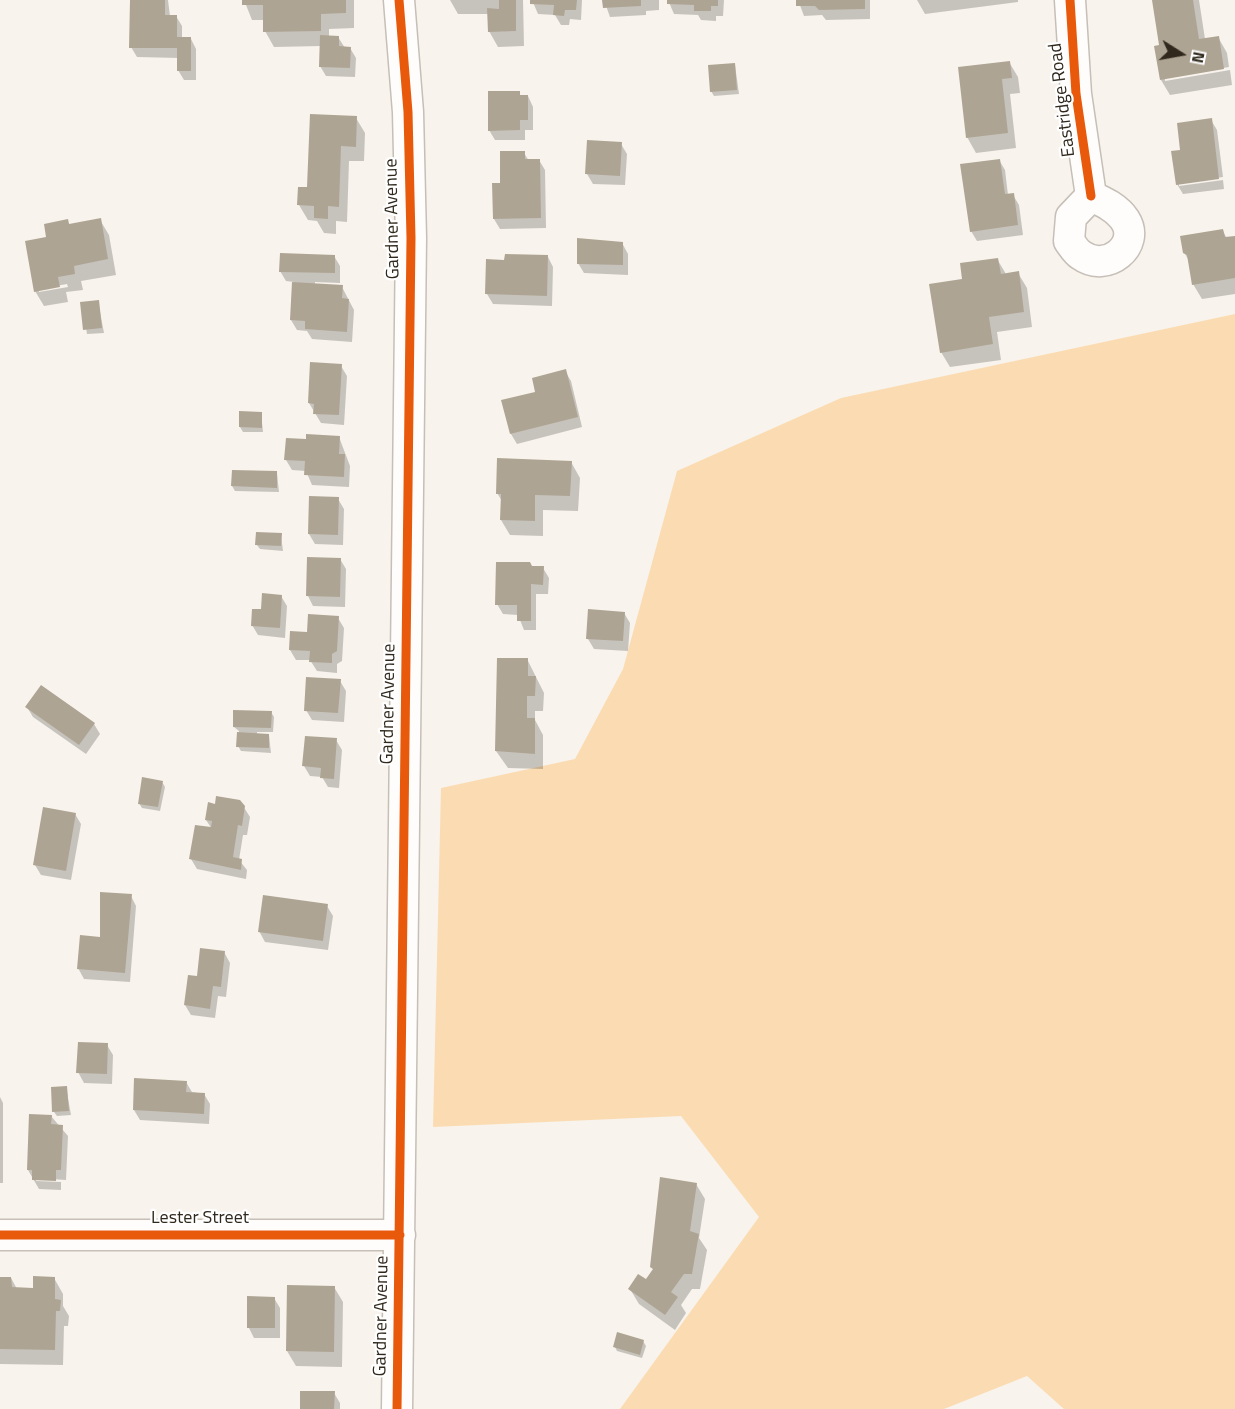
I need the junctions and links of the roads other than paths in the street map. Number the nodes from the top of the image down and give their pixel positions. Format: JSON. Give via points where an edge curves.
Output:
{"nodes":[{"id":1,"x":399,"y":0,"type":"edge"},
{"id":2,"x":1070,"y":0,"type":"edge"},
{"id":3,"x":1091,"y":196,"type":"dead end"},
{"id":4,"x":0,"y":1235,"type":"edge"},
{"id":5,"x":400,"y":1235,"type":"junction"},
{"id":6,"x":397,"y":1409,"type":"edge"}],
"edges":[{"from":1,"to":5,"type":"street","name":"Gardner Avenue","via":[[408,112],[411,238]]},
{"from":2,"to":3,"type":"street","name":"Eastridge Road","via":[[1076,94]]},
{"from":4,"to":5,"type":"street","name":"Lester Street"},
{"from":5,"to":6,"type":"street","name":"Gardner Avenue"}]}
